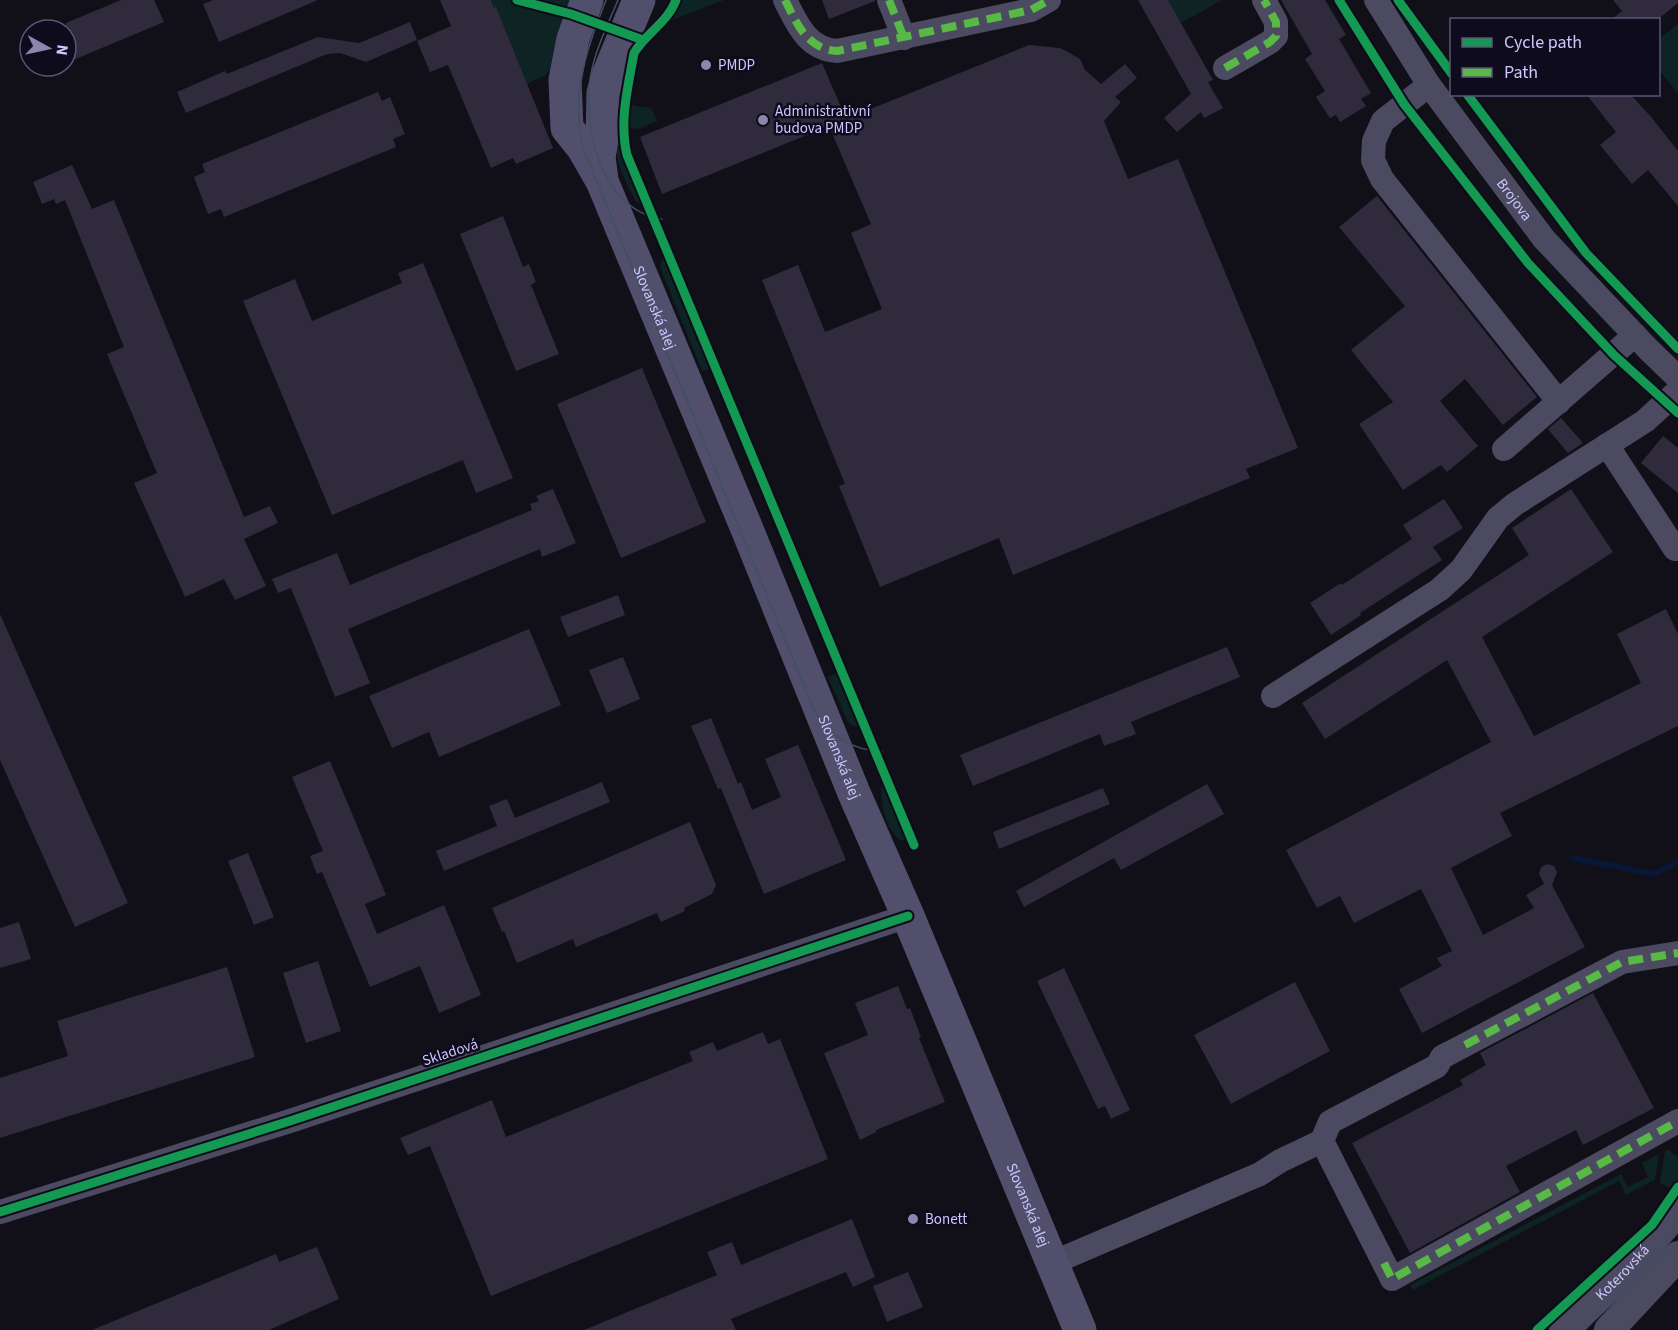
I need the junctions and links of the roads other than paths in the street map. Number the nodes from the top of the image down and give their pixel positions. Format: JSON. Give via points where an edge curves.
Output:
{"nodes":[{"id":1,"x":587,"y":0,"type":"edge"},
{"id":2,"x":639,"y":0,"type":"edge"},
{"id":3,"x":785,"y":0,"type":"edge"},
{"id":4,"x":889,"y":0,"type":"edge"},
{"id":5,"x":1049,"y":0,"type":"edge"},
{"id":6,"x":1264,"y":0,"type":"edge"},
{"id":7,"x":1377,"y":0,"type":"edge"},
{"id":8,"x":904,"y":38,"type":"junction"},
{"id":9,"x":1225,"y":68,"type":"dead end"},
{"id":10,"x":1429,"y":85,"type":"junction"},
{"id":11,"x":602,"y":181,"type":"junction"},
{"id":12,"x":1635,"y":335,"type":"junction"},
{"id":13,"x":1678,"y":378,"type":"edge"},
{"id":14,"x":1678,"y":391,"type":"edge"},
{"id":15,"x":1559,"y":402,"type":"junction"},
{"id":16,"x":1607,"y":445,"type":"junction"},
{"id":17,"x":1504,"y":449,"type":"dead end"},
{"id":18,"x":1677,"y":550,"type":"edge"},
{"id":19,"x":1273,"y":696,"type":"dead end"},
{"id":20,"x":908,"y":916,"type":"junction"},
{"id":21,"x":1678,"y":953,"type":"edge"},
{"id":22,"x":1678,"y":1121,"type":"edge"},
{"id":23,"x":1322,"y":1141,"type":"junction"},
{"id":24,"x":0,"y":1212,"type":"edge"},
{"id":25,"x":1675,"y":1219,"type":"edge"},
{"id":26,"x":1678,"y":1256,"type":"edge"},
{"id":27,"x":1052,"y":1263,"type":"junction"},
{"id":28,"x":1080,"y":1330,"type":"edge"},
{"id":29,"x":1564,"y":1330,"type":"edge"},
{"id":30,"x":1609,"y":1330,"type":"edge"}],
"edges":[{"from":1,"to":11,"type":"main road","name":"Slovanská alej","via":[[573,39],[565,80],[566,117],[567,128]]},
{"from":2,"to":11,"type":"main road","name":"Slovanská alej","via":[[603,93],[599,158]]},
{"from":3,"to":8,"type":"street","via":[[804,36],[828,50]]},
{"from":4,"to":8,"type":"street"},
{"from":5,"to":8,"type":"street","via":[[1031,10]]},
{"from":6,"to":9,"type":"street","via":[[1276,22],[1276,36]]},
{"from":7,"to":10,"type":"street","name":"Brojova"},
{"from":10,"to":12,"type":"street","name":"Brojova","via":[[1544,239]]},
{"from":10,"to":15,"type":"street","via":[[1383,121],[1374,141],[1373,160],[1382,179]]},
{"from":11,"to":20,"type":"main road","name":"Slovanská alej"},
{"from":12,"to":13,"type":"street","name":"Brojova"},
{"from":12,"to":15,"type":"street"},
{"from":14,"to":16,"type":"street","via":[[1645,421]]},
{"from":15,"to":17,"type":"street"},
{"from":16,"to":18,"type":"street"},
{"from":16,"to":19,"type":"street","via":[[1498,518],[1461,570],[1439,590]]},
{"from":20,"to":24,"type":"street","name":"Skladová","via":[[290,1121]]},
{"from":20,"to":27,"type":"main road","name":"Slovanská alej"},
{"from":21,"to":23,"type":"street","via":[[1623,962],[1442,1057],[1437,1066],[1330,1122]]},
{"from":22,"to":23,"type":"street","via":[[1392,1279]]},
{"from":23,"to":27,"type":"street","via":[[1260,1174]]},
{"from":25,"to":29,"type":"street","name":"Koterovská"},
{"from":26,"to":30,"type":"street","name":"Koterovská"},
{"from":27,"to":28,"type":"main road","name":"Slovanská alej"}]}
